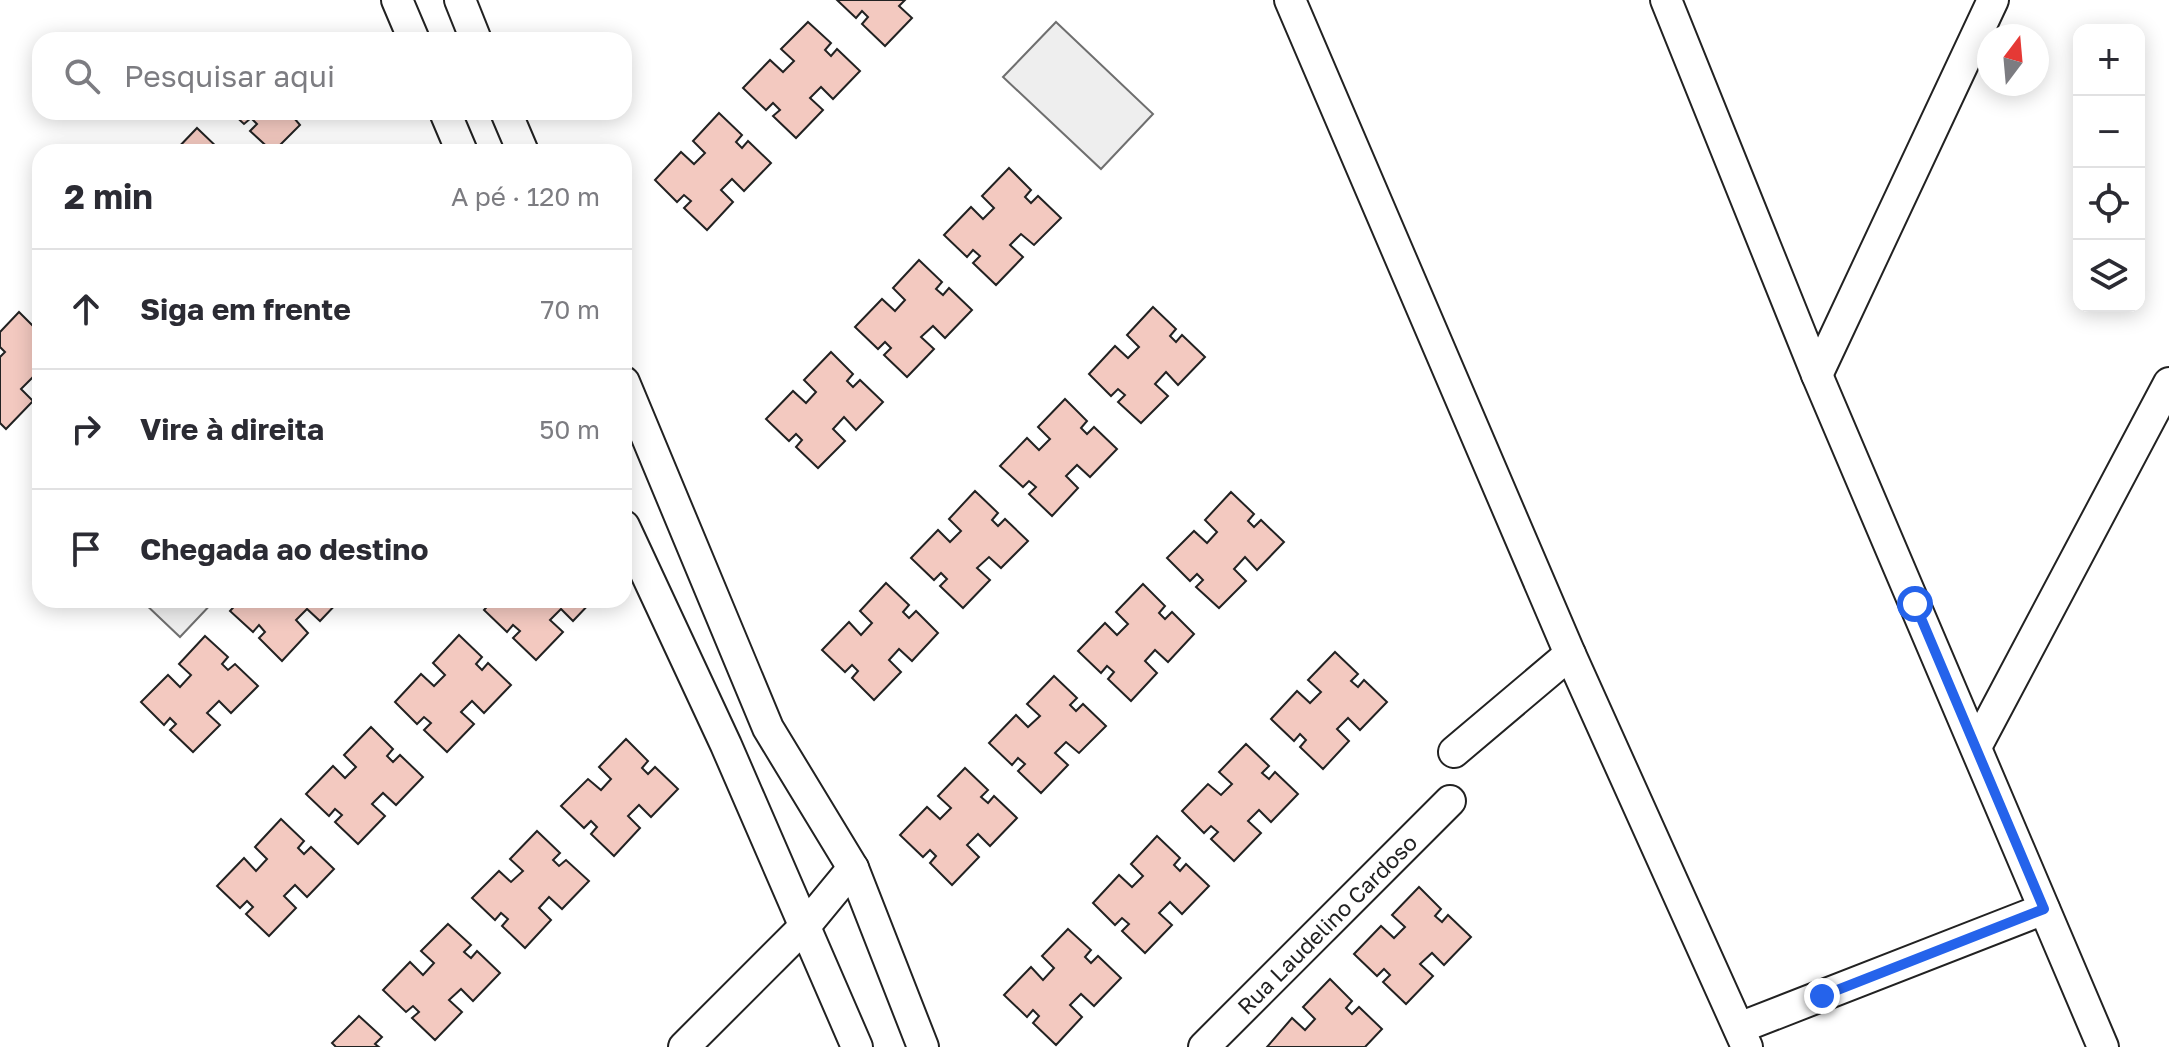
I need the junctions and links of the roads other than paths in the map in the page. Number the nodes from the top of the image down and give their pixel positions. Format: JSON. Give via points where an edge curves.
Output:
{"nodes":[{"id":1,"x":397,"y":0,"type":"edge"},
{"id":2,"x":460,"y":0,"type":"edge"},
{"id":3,"x":1290,"y":0,"type":"edge"},
{"id":4,"x":1666,"y":0,"type":"edge"},
{"id":5,"x":1993,"y":0,"type":"edge"},
{"id":6,"x":411,"y":32,"type":"edge"},
{"id":7,"x":473,"y":32,"type":"edge"},
{"id":8,"x":448,"y":120,"type":"edge"},
{"id":9,"x":509,"y":120,"type":"edge"},
{"id":10,"x":459,"y":144,"type":"edge"},
{"id":11,"x":520,"y":144,"type":"edge"},
{"id":12,"x":1817,"y":375,"type":"junction"},
{"id":13,"x":2169,"y":383,"type":"edge"},
{"id":14,"x":632,"y":411,"type":"edge"},
{"id":15,"x":632,"y":544,"type":"edge"},
{"id":16,"x":1570,"y":654,"type":"junction"},
{"id":17,"x":1976,"y":747,"type":"junction"},
{"id":18,"x":1454,"y":752,"type":"dead end"},
{"id":19,"x":1450,"y":801,"type":"dead end"},
{"id":20,"x":853,"y":868,"type":"junction"},
{"id":21,"x":2044,"y":909,"type":"junction"},
{"id":22,"x":806,"y":925,"type":"junction"},
{"id":23,"x":1743,"y":1038,"type":"edge"},
{"id":24,"x":684,"y":1047,"type":"edge"},
{"id":25,"x":857,"y":1047,"type":"edge"},
{"id":26,"x":923,"y":1047,"type":"edge"},
{"id":27,"x":1204,"y":1047,"type":"edge"},
{"id":28,"x":2103,"y":1047,"type":"edge"}],
"edges":[{"from":1,"to":6,"type":"street"},
{"from":2,"to":7,"type":"street"},
{"from":3,"to":16,"type":"street"},
{"from":4,"to":12,"type":"street"},
{"from":5,"to":12,"type":"street"},
{"from":8,"to":10,"type":"street"},
{"from":9,"to":11,"type":"street"},
{"from":12,"to":17,"type":"street"},
{"from":13,"to":17,"type":"street"},
{"from":14,"to":20,"type":"street","via":[[768,728]]},
{"from":15,"to":22,"type":"street"},
{"from":16,"to":18,"type":"street"},
{"from":16,"to":23,"type":"street"},
{"from":17,"to":21,"type":"street"},
{"from":19,"to":27,"type":"street","name":"Rua Laudelino Cardoso"},
{"from":20,"to":22,"type":"street"},
{"from":20,"to":26,"type":"street"},
{"from":21,"to":23,"type":"street"},
{"from":21,"to":28,"type":"street"},
{"from":22,"to":24,"type":"street"},
{"from":22,"to":25,"type":"street"}]}
